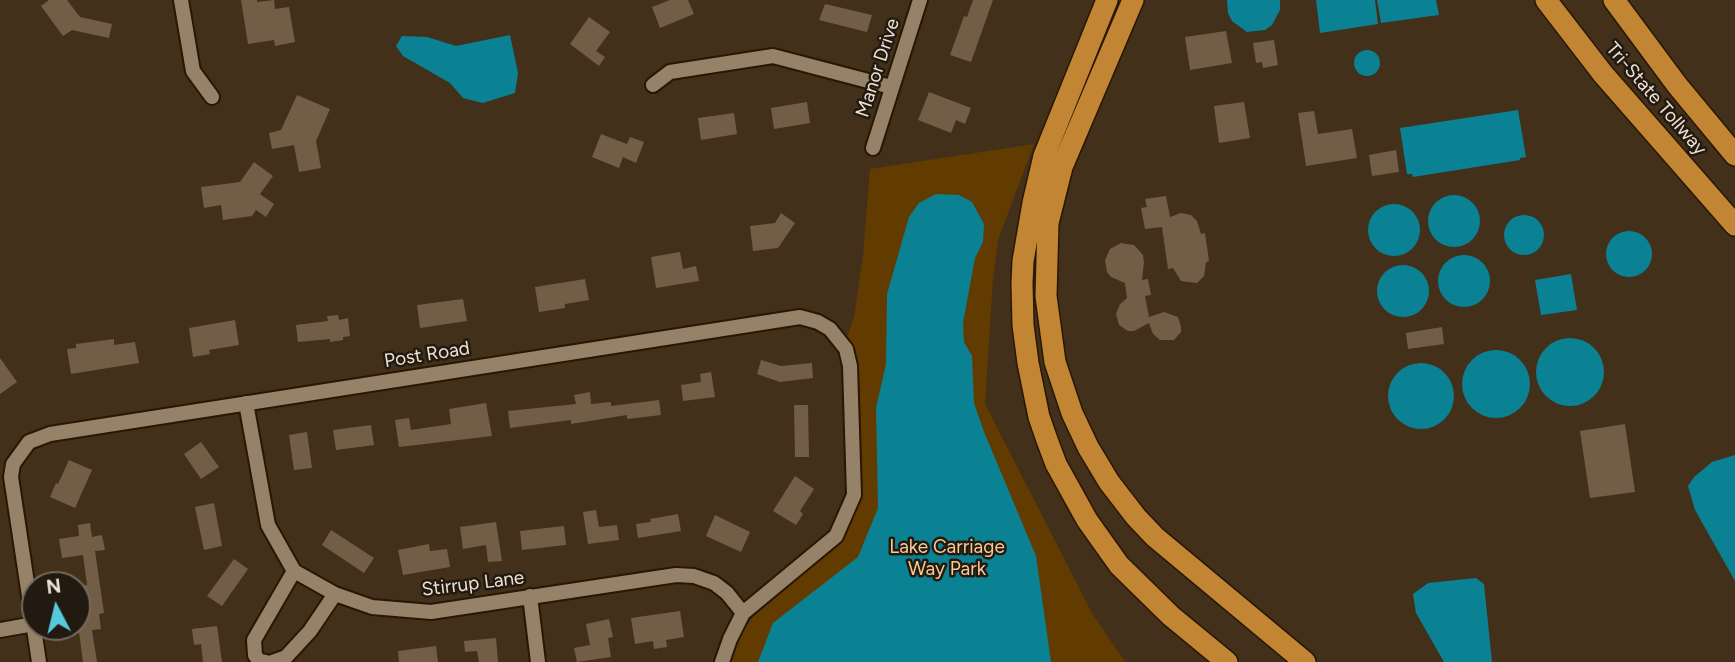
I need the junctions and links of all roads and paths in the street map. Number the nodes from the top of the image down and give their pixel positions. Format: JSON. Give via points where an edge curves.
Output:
{"nodes":[{"id":1,"x":181,"y":0,"type":"edge"},
{"id":2,"x":920,"y":0,"type":"edge"},
{"id":3,"x":1107,"y":0,"type":"edge"},
{"id":4,"x":1133,"y":0,"type":"edge"},
{"id":5,"x":1546,"y":0,"type":"edge"},
{"id":6,"x":1614,"y":0,"type":"edge"},
{"id":7,"x":1633,"y":0,"type":"edge"},
{"id":8,"x":653,"y":85,"type":"dead end"},
{"id":9,"x":1677,"y":85,"type":"junction"},
{"id":10,"x":891,"y":87,"type":"junction"},
{"id":11,"x":212,"y":97,"type":"dead end"},
{"id":12,"x":873,"y":148,"type":"dead end"},
{"id":13,"x":1735,"y":155,"type":"edge"},
{"id":14,"x":1735,"y":225,"type":"edge"},
{"id":15,"x":246,"y":403,"type":"junction"},
{"id":16,"x":25,"y":571,"type":"edge"},
{"id":17,"x":294,"y":571,"type":"junction"},
{"id":18,"x":335,"y":594,"type":"junction"},
{"id":19,"x":530,"y":596,"type":"junction"},
{"id":20,"x":743,"y":613,"type":"junction"},
{"id":21,"x":21,"y":626,"type":"edge"},
{"id":22,"x":0,"y":630,"type":"edge"},
{"id":23,"x":36,"y":641,"type":"edge"},
{"id":24,"x":39,"y":662,"type":"edge"},
{"id":25,"x":266,"y":662,"type":"edge"},
{"id":26,"x":272,"y":662,"type":"edge"},
{"id":27,"x":538,"y":662,"type":"edge"},
{"id":28,"x":722,"y":662,"type":"edge"},
{"id":29,"x":1227,"y":662,"type":"edge"},
{"id":30,"x":1305,"y":662,"type":"edge"}],
"edges":[{"from":1,"to":11,"type":"street","via":[[193,71]]},
{"from":2,"to":10,"type":"street","name":"Manor Drive"},
{"from":3,"to":29,"type":"highway","via":[[1044,156],[1033,203],[1023,272],[1028,363],[1039,417],[1056,464],[1087,520],[1128,573],[1171,617]]},
{"from":4,"to":30,"type":"highway","via":[[1062,167],[1048,223],[1045,296],[1055,362],[1088,447],[1136,517]]},
{"from":5,"to":14,"type":"highway","name":"Tri-State Tollway","via":[[1603,74]]},
{"from":6,"to":9,"type":"highway","name":"Tri-State Tollway"},
{"from":7,"to":9,"type":"highway"},
{"from":8,"to":10,"type":"street","via":[[670,72],[774,56]]},
{"from":9,"to":13,"type":"highway","name":"Tri-State Tollway"},
{"from":10,"to":12,"type":"street","name":"Manor Drive"},
{"from":15,"to":16,"type":"street","name":"Post Road","via":[[50,434],[29,442],[13,464],[10,477]]},
{"from":15,"to":17,"type":"street","via":[[268,526]]},
{"from":15,"to":20,"type":"street","name":"Post Road","via":[[781,319],[800,317],[818,322],[846,349],[850,366],[854,495],[836,536]]},
{"from":17,"to":18,"type":"street","name":"Stirrup Lane"},
{"from":17,"to":25,"type":"street","via":[[254,640],[255,655]]},
{"from":18,"to":19,"type":"street","name":"Stirrup Lane","via":[[372,607],[431,612]]},
{"from":18,"to":26,"type":"street","via":[[286,657]]},
{"from":19,"to":20,"type":"street","name":"Stirrup Lane","via":[[685,575],[715,583]]},
{"from":19,"to":27,"type":"street"},
{"from":20,"to":28,"type":"street"},
{"from":21,"to":22,"type":"street"},
{"from":23,"to":24,"type":"street"}]}
